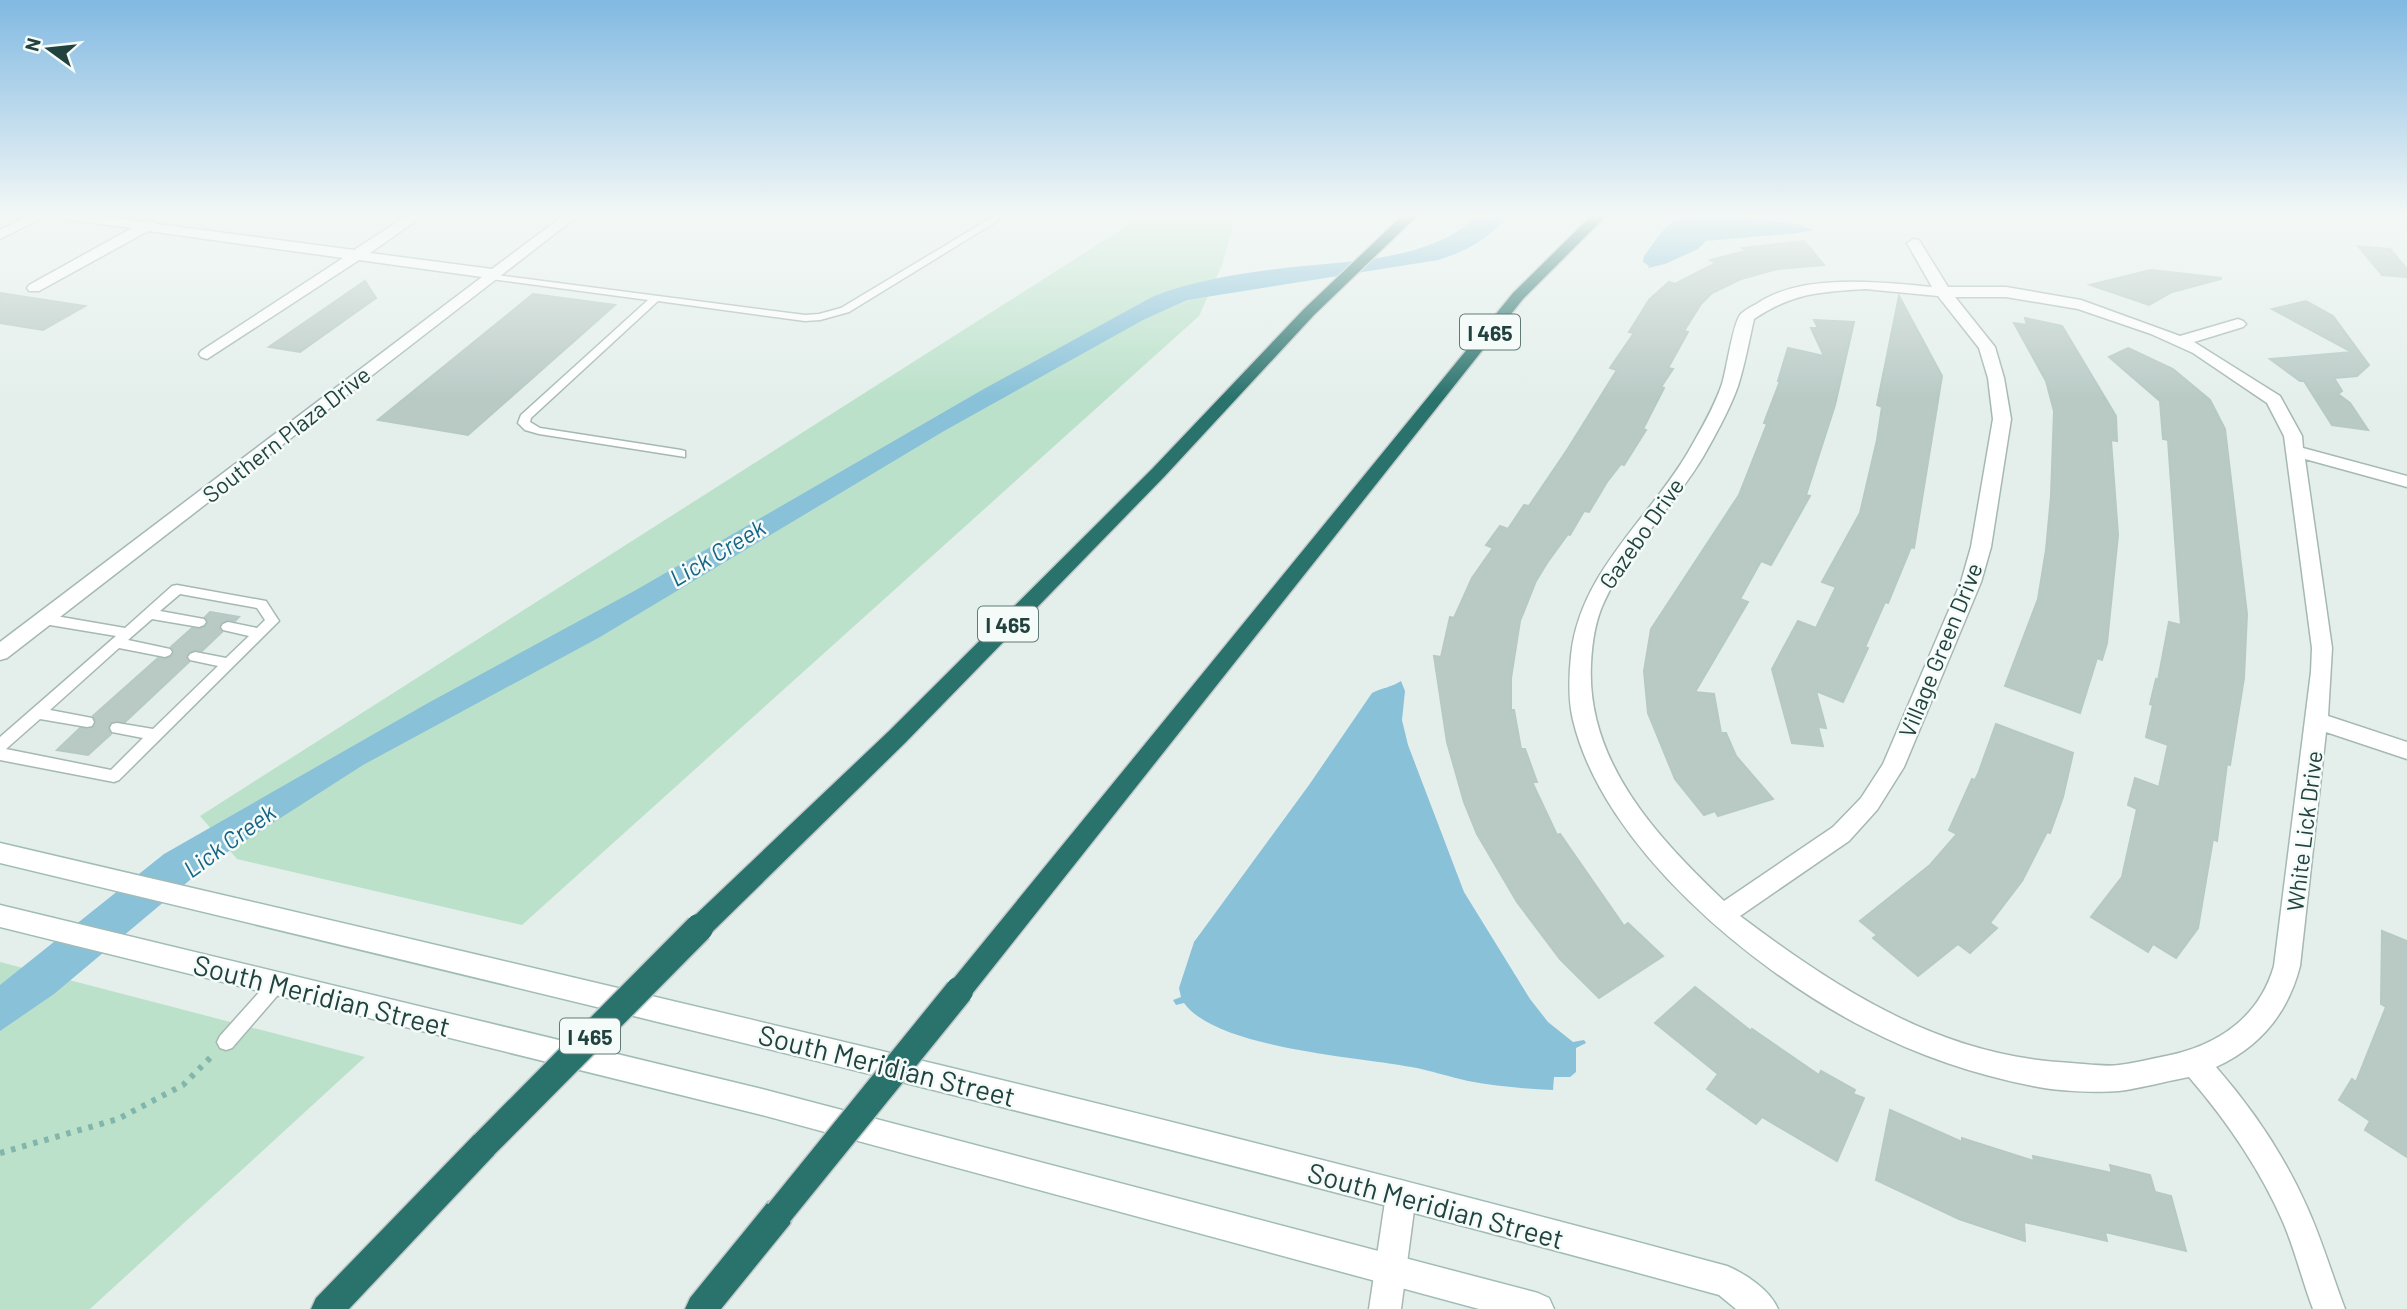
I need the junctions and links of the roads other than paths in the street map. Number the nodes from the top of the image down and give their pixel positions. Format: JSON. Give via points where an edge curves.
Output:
{"nodes":[{"id":1,"x":56,"y":276,"type":"edge"},
{"id":2,"x":325,"y":276,"type":"edge"},
{"id":3,"x":491,"y":276,"type":"edge"},
{"id":4,"x":500,"y":276,"type":"edge"},
{"id":5,"x":901,"y":276,"type":"edge"},
{"id":6,"x":1346,"y":276,"type":"edge"},
{"id":7,"x":1538,"y":276,"type":"edge"},
{"id":8,"x":1933,"y":276,"type":"edge"},
{"id":9,"x":34,"y":288,"type":"dead end"},
{"id":10,"x":1943,"y":292,"type":"junction"},
{"id":11,"x":656,"y":298,"type":"junction"},
{"id":12,"x":2238,"y":324,"type":"dead end"},
{"id":13,"x":2179,"y":341,"type":"junction"},
{"id":14,"x":207,"y":354,"type":"dead end"},
{"id":15,"x":2295,"y":451,"type":"junction"},
{"id":16,"x":681,"y":454,"type":"dead end"},
{"id":17,"x":2407,"y":482,"type":"edge"},
{"id":18,"x":150,"y":614,"type":"junction"},
{"id":19,"x":44,"y":620,"type":"junction"},
{"id":20,"x":199,"y":622,"type":"dead end"},
{"id":21,"x":228,"y":627,"type":"dead end"},
{"id":22,"x":260,"y":633,"type":"junction"},
{"id":23,"x":121,"y":638,"type":"junction"},
{"id":24,"x":165,"y":652,"type":"dead end"},
{"id":25,"x":0,"y":653,"type":"edge"},
{"id":26,"x":195,"y":657,"type":"dead end"},
{"id":27,"x":229,"y":663,"type":"junction"},
{"id":28,"x":36,"y":713,"type":"junction"},
{"id":29,"x":2318,"y":720,"type":"junction"},
{"id":30,"x":87,"y":722,"type":"dead end"},
{"id":31,"x":117,"y":728,"type":"dead end"},
{"id":32,"x":155,"y":736,"type":"junction"},
{"id":33,"x":0,"y":746,"type":"edge"},
{"id":34,"x":2407,"y":751,"type":"edge"},
{"id":35,"x":0,"y":754,"type":"edge"},
{"id":36,"x":0,"y":853,"type":"edge"},
{"id":37,"x":1721,"y":916,"type":"junction"},
{"id":38,"x":3,"y":917,"type":"edge"},
{"id":39,"x":277,"y":984,"type":"junction"},
{"id":40,"x":226,"y":1042,"type":"road end"},
{"id":41,"x":2194,"y":1062,"type":"junction"},
{"id":42,"x":1401,"y":1195,"type":"junction"},
{"id":43,"x":1391,"y":1268,"type":"junction"},
{"id":44,"x":327,"y":1309,"type":"edge"},
{"id":45,"x":701,"y":1309,"type":"edge"},
{"id":46,"x":1385,"y":1309,"type":"edge"},
{"id":47,"x":1538,"y":1309,"type":"edge"},
{"id":48,"x":1762,"y":1309,"type":"edge"},
{"id":49,"x":2329,"y":1309,"type":"edge"}],
"edges":[{"from":1,"to":9,"type":"street"},
{"from":2,"to":14,"type":"street"},
{"from":3,"to":19,"type":"street","name":"Southern Plaza Drive"},
{"from":4,"to":11,"type":"lane"},
{"from":5,"to":11,"type":"lane","via":[[845,310],[804,318]]},
{"from":6,"to":44,"type":"highway","number":"I 465","bridge":true,"via":[[897,737],[597,1029]]},
{"from":7,"to":45,"type":"highway","number":"I 465","bridge":true},
{"from":8,"to":10,"type":"street","name":"Village Green Drive"},
{"from":10,"to":13,"type":"street","name":"White Lick Drive","via":[[2006,292],[2081,305]]},
{"from":10,"to":37,"type":"street","name":"Village Green Drive","via":[[1987,347],[2002,419],[1984,535],[1971,582],[1893,767],[1869,804],[1841,834]]},
{"from":10,"to":37,"type":"street","name":"Gazebo Drive","via":[[1822,286],[1772,300],[1747,317],[1729,388],[1695,457],[1607,579],[1592,608],[1583,635],[1580,691],[1587,728],[1602,766],[1648,841]]},
{"from":11,"to":16,"type":"lane","via":[[525,417],[524,423],[539,431]]},
{"from":12,"to":13,"type":"street"},
{"from":13,"to":15,"type":"street","name":"White Lick Drive","via":[[2274,400]]},
{"from":15,"to":17,"type":"street"},
{"from":15,"to":29,"type":"street","name":"White Lick Drive","via":[[2322,648]]},
{"from":18,"to":20,"type":"lane"},
{"from":18,"to":22,"type":"lane","via":[[177,589],[189,591],[261,604],[272,621]]},
{"from":18,"to":23,"type":"lane"},
{"from":19,"to":23,"type":"lane"},
{"from":19,"to":25,"type":"street","name":"Southern Plaza Drive"},
{"from":21,"to":22,"type":"lane"},
{"from":22,"to":27,"type":"lane"},
{"from":23,"to":24,"type":"lane"},
{"from":23,"to":28,"type":"lane"},
{"from":26,"to":27,"type":"lane"},
{"from":27,"to":32,"type":"lane"},
{"from":28,"to":30,"type":"lane"},
{"from":28,"to":33,"type":"lane"},
{"from":29,"to":34,"type":"street"},
{"from":29,"to":41,"type":"street","name":"White Lick Drive","via":[[2285,976],[2260,1022],[2227,1047]]},
{"from":31,"to":32,"type":"lane"},
{"from":32,"to":35,"type":"lane","via":[[114,776]]},
{"from":36,"to":42,"type":"street","name":"South Meridian Street","via":[[780,1038]]},
{"from":37,"to":41,"type":"street","name":"White Lick Drive","via":[[1833,996],[1882,1023],[1974,1059],[2039,1073],[2086,1077],[2143,1075]]},
{"from":38,"to":39,"type":"street","name":"South Meridian Street"},
{"from":39,"to":40,"type":"lane"},
{"from":39,"to":43,"type":"street","name":"South Meridian Street","via":[[762,1102]]},
{"from":41,"to":49,"type":"street","via":[[2228,1101],[2263,1153],[2292,1209]]},
{"from":42,"to":43,"type":"street"},
{"from":42,"to":48,"type":"street","name":"South Meridian Street","via":[[1727,1282]]},
{"from":43,"to":46,"type":"street"},
{"from":43,"to":47,"type":"street","name":"South Meridian Street"}]}
